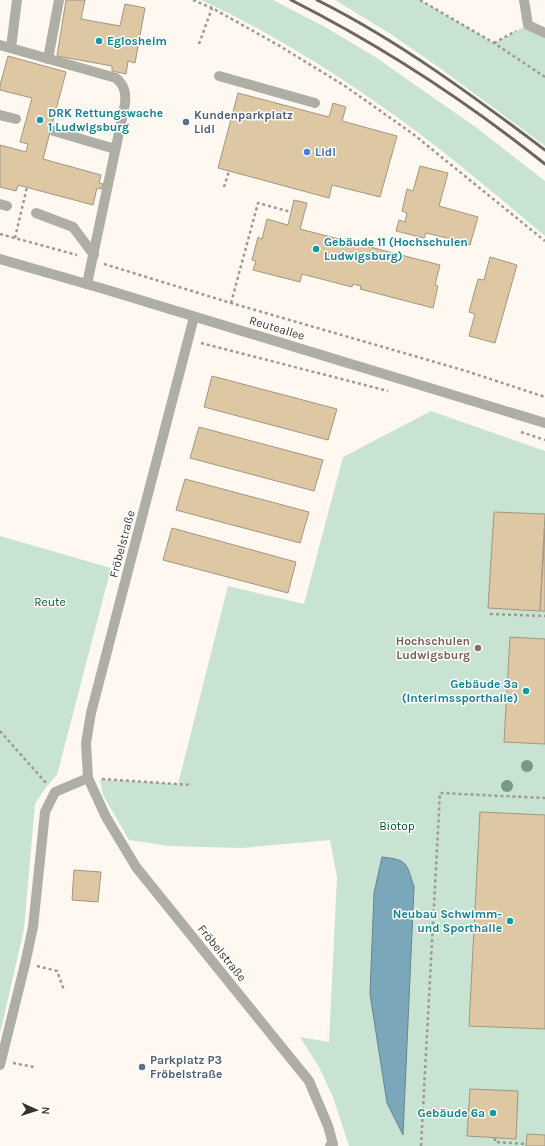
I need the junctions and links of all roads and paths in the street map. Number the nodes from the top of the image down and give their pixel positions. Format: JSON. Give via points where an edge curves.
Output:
{"nodes":[{"id":1,"x":17,"y":0,"type":"edge"},
{"id":2,"x":58,"y":0,"type":"edge"},
{"id":3,"x":193,"y":0,"type":"edge"},
{"id":4,"x":420,"y":0,"type":"edge"},
{"id":5,"x":524,"y":0,"type":"edge"},
{"id":6,"x":212,"y":8,"type":"junction"},
{"id":7,"x":528,"y":25,"type":"junction"},
{"id":8,"x":545,"y":33,"type":"edge"},
{"id":9,"x":494,"y":43,"type":"junction"},
{"id":10,"x":199,"y":44,"type":"dead end"},
{"id":11,"x":0,"y":45,"type":"edge"},
{"id":12,"x":11,"y":48,"type":"junction"},
{"id":13,"x":48,"y":59,"type":"junction"},
{"id":14,"x":219,"y":76,"type":"dead end"},
{"id":15,"x":545,"y":77,"type":"edge"},
{"id":16,"x":315,"y":103,"type":"dead end"},
{"id":17,"x":0,"y":115,"type":"edge"},
{"id":18,"x":16,"y":119,"type":"dead end"},
{"id":19,"x":54,"y":131,"type":"dead end"},
{"id":20,"x":116,"y":149,"type":"junction"},
{"id":21,"x":229,"y":171,"type":"dead end"},
{"id":22,"x":224,"y":187,"type":"dead end"},
{"id":23,"x":291,"y":212,"type":"dead end"},
{"id":24,"x":36,"y":213,"type":"dead end"},
{"id":25,"x":0,"y":234,"type":"edge"},
{"id":26,"x":545,"y":241,"type":"edge"},
{"id":27,"x":93,"y":257,"type":"junction"},
{"id":28,"x":0,"y":259,"type":"edge"},
{"id":29,"x":87,"y":284,"type":"junction"},
{"id":30,"x":231,"y":303,"type":"junction"},
{"id":31,"x":194,"y":317,"type":"junction"},
{"id":32,"x":188,"y":340,"type":"junction"},
{"id":33,"x":395,"y":393,"type":"dead end"},
{"id":34,"x":545,"y":397,"type":"edge"},
{"id":35,"x":545,"y":424,"type":"edge"},
{"id":36,"x":516,"y":430,"type":"dead end"},
{"id":37,"x":545,"y":440,"type":"edge"},
{"id":38,"x":490,"y":614,"type":"dead end"},
{"id":39,"x":545,"y":616,"type":"edge"},
{"id":40,"x":0,"y":731,"type":"edge"},
{"id":41,"x":88,"y":778,"type":"junction"},
{"id":42,"x":192,"y":785,"type":"dead end"},
{"id":43,"x":55,"y":792,"type":"junction"},
{"id":44,"x":545,"y":798,"type":"edge"},
{"id":45,"x":38,"y":967,"type":"dead end"},
{"id":46,"x":64,"y":990,"type":"dead end"},
{"id":47,"x":15,"y":1064,"type":"dead end"},
{"id":48,"x":0,"y":1066,"type":"edge"},
{"id":49,"x":34,"y":1067,"type":"dead end"},
{"id":50,"x":495,"y":1138,"type":"dead end"},
{"id":51,"x":495,"y":1142,"type":"junction"},
{"id":52,"x":526,"y":1144,"type":"dead end"},
{"id":53,"x":332,"y":1146,"type":"edge"},
{"id":54,"x":422,"y":1146,"type":"edge"},
{"id":55,"x":495,"y":1146,"type":"edge"}],
"edges":[{"from":1,"to":12,"type":"street"},
{"from":2,"to":13,"type":"street"},
{"from":3,"to":6,"type":"path"},
{"from":4,"to":9,"type":"path"},
{"from":5,"to":7,"type":"street"},
{"from":6,"to":10,"type":"path"},
{"from":6,"to":26,"type":"path","via":[[351,90],[413,134]]},
{"from":7,"to":8,"type":"street"},
{"from":7,"to":9,"type":"path"},
{"from":9,"to":15,"type":"path"},
{"from":11,"to":12,"type":"street"},
{"from":12,"to":13,"type":"street"},
{"from":13,"to":20,"type":"street","via":[[116,78],[122,83],[126,96]]},
{"from":14,"to":16,"type":"street"},
{"from":17,"to":18,"type":"street"},
{"from":19,"to":20,"type":"street"},
{"from":20,"to":27,"type":"street"},
{"from":21,"to":22,"type":"path"},
{"from":23,"to":30,"type":"path","via":[[258,203]]},
{"from":24,"to":27,"type":"street","via":[[73,227]]},
{"from":25,"to":27,"type":"path"},
{"from":27,"to":29,"type":"street"},
{"from":27,"to":30,"type":"path"},
{"from":28,"to":29,"type":"street","name":"Reuteallee"},
{"from":29,"to":31,"type":"street","name":"Reuteallee"},
{"from":30,"to":34,"type":"path","via":[[466,371]]},
{"from":31,"to":32,"type":"street","name":"Fröbelstraße"},
{"from":31,"to":35,"type":"street","name":"Reuteallee"},
{"from":32,"to":33,"type":"path"},
{"from":32,"to":41,"type":"street","name":"Fröbelstraße","via":[[91,713],[86,743]]},
{"from":36,"to":37,"type":"path"},
{"from":38,"to":39,"type":"path"},
{"from":40,"to":43,"type":"path"},
{"from":41,"to":42,"type":"path"},
{"from":41,"to":43,"type":"street"},
{"from":41,"to":53,"type":"street","name":"Fröbelstraße","via":[[106,817],[136,867],[309,1081],[328,1126]]},
{"from":43,"to":48,"type":"street","via":[[45,812],[33,927]]},
{"from":44,"to":54,"type":"path","via":[[440,793]]},
{"from":45,"to":46,"type":"path","via":[[57,971]]},
{"from":47,"to":49,"type":"path"},
{"from":50,"to":51,"type":"path"},
{"from":51,"to":52,"type":"path"},
{"from":51,"to":55,"type":"path"}]}
